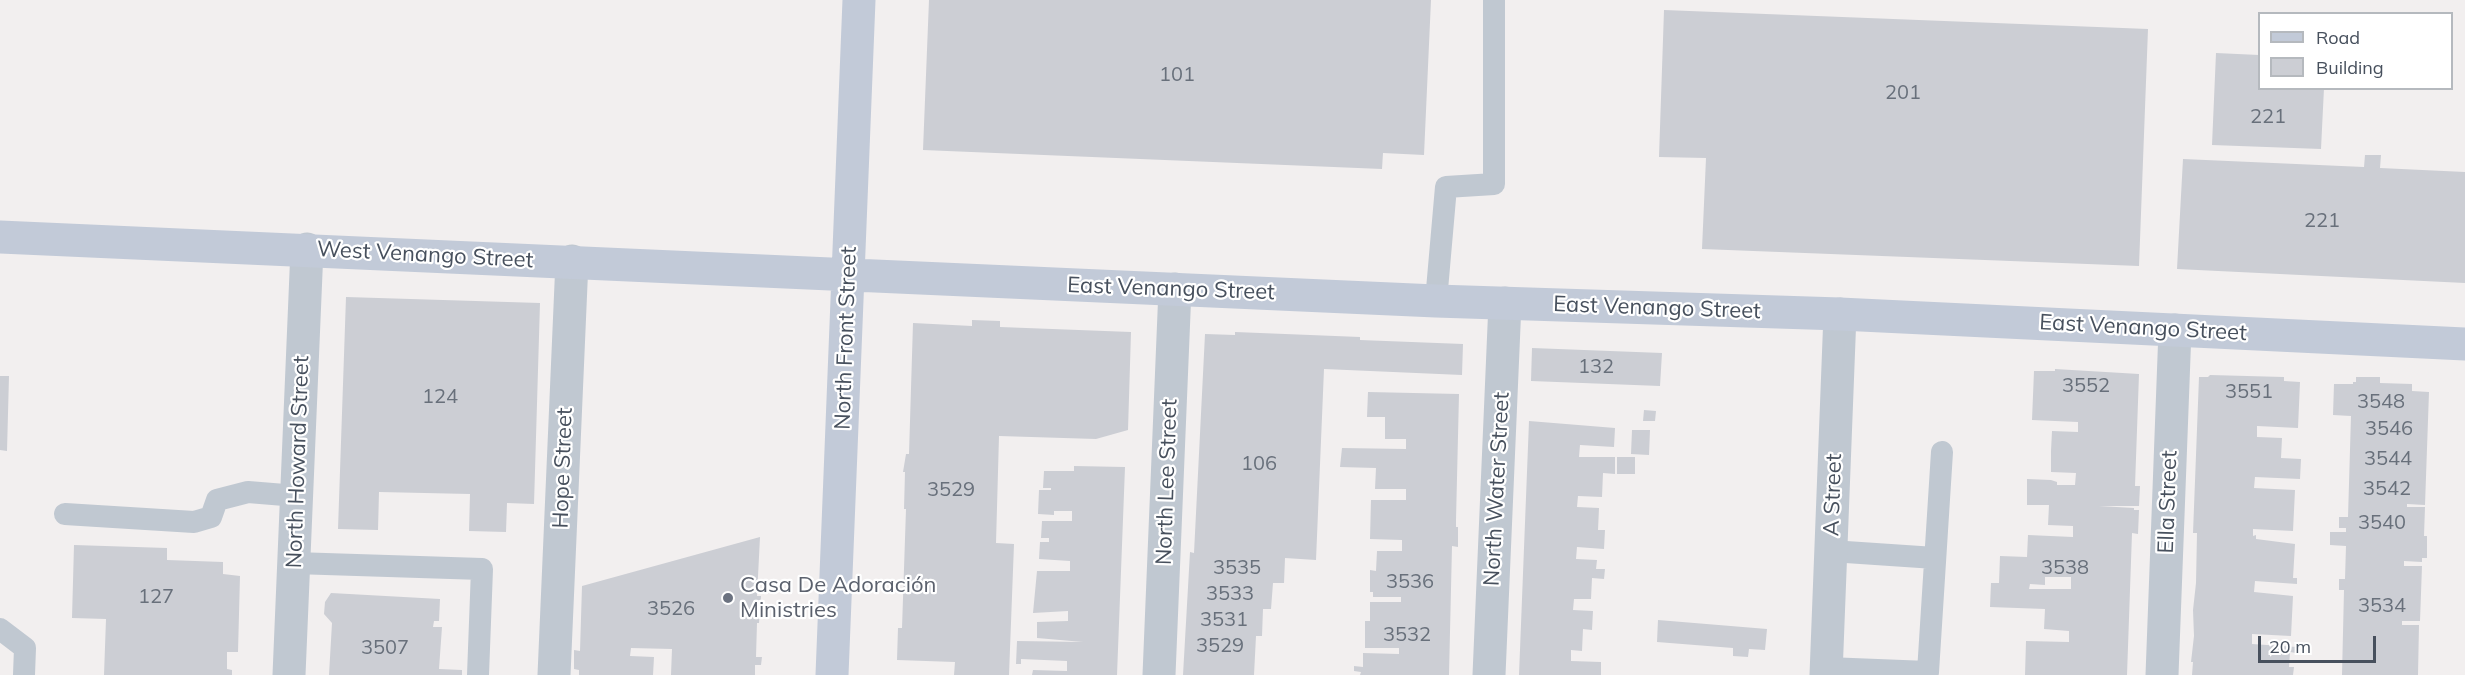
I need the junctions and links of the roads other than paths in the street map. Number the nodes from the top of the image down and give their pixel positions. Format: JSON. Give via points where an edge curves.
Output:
{"nodes":[{"id":1,"x":859,"y":0,"type":"edge"},
{"id":2,"x":1494,"y":0,"type":"edge"},
{"id":3,"x":0,"y":237,"type":"edge"},
{"id":4,"x":307,"y":249,"type":"junction"},
{"id":5,"x":572,"y":261,"type":"junction"},
{"id":6,"x":849,"y":275,"type":"junction"},
{"id":7,"x":1175,"y":289,"type":"junction"},
{"id":8,"x":1436,"y":301,"type":"junction"},
{"id":9,"x":1505,"y":303,"type":"junction"},
{"id":10,"x":1840,"y":314,"type":"junction"},
{"id":11,"x":2175,"y":330,"type":"junction"},
{"id":12,"x":2465,"y":344,"type":"edge"},
{"id":13,"x":1942,"y":452,"type":"dead end"},
{"id":14,"x":297,"y":496,"type":"junction"},
{"id":15,"x":65,"y":514,"type":"dead end"},
{"id":16,"x":1831,"y":551,"type":"junction"},
{"id":17,"x":1935,"y":558,"type":"junction"},
{"id":18,"x":294,"y":563,"type":"junction"},
{"id":19,"x":0,"y":629,"type":"edge"},
{"id":20,"x":1826,"y":672,"type":"edge"},
{"id":21,"x":24,"y":675,"type":"edge"},
{"id":22,"x":289,"y":675,"type":"edge"},
{"id":23,"x":478,"y":675,"type":"edge"},
{"id":24,"x":554,"y":675,"type":"edge"},
{"id":25,"x":832,"y":675,"type":"edge"},
{"id":26,"x":1159,"y":675,"type":"edge"},
{"id":27,"x":1489,"y":675,"type":"edge"},
{"id":28,"x":2162,"y":675,"type":"edge"}],
"edges":[{"from":1,"to":6,"type":"main road","name":"North Front Street"},
{"from":2,"to":8,"type":"lane","via":[[1494,184],[1446,187]]},
{"from":3,"to":4,"type":"main road","name":"West Venango Street"},
{"from":4,"to":5,"type":"main road","name":"West Venango Street"},
{"from":4,"to":14,"type":"street","name":"North Howard Street"},
{"from":5,"to":6,"type":"main road","name":"West Venango Street"},
{"from":5,"to":24,"type":"street","name":"Hope Street"},
{"from":6,"to":7,"type":"main road","name":"East Venango Street"},
{"from":6,"to":25,"type":"main road","name":"North Front Street"},
{"from":7,"to":8,"type":"main road","name":"East Venango Street"},
{"from":7,"to":26,"type":"street","name":"North Lee Street"},
{"from":8,"to":9,"type":"main road","name":"East Venango Street"},
{"from":9,"to":10,"type":"main road","name":"East Venango Street"},
{"from":9,"to":27,"type":"street","name":"North Water Street"},
{"from":10,"to":11,"type":"main road","name":"East Venango Street"},
{"from":10,"to":16,"type":"street","name":"A Street"},
{"from":11,"to":12,"type":"main road","name":"East Venango Street"},
{"from":11,"to":28,"type":"street","name":"Ella Street"},
{"from":13,"to":17,"type":"lane"},
{"from":14,"to":15,"type":"lane","via":[[238,494],[217,500],[211,517],[194,522]]},
{"from":14,"to":18,"type":"street","name":"North Howard Street"},
{"from":16,"to":17,"type":"lane"},
{"from":16,"to":20,"type":"street","name":"A Street"},
{"from":17,"to":20,"type":"lane","via":[[1928,672]]},
{"from":18,"to":22,"type":"street","name":"North Howard Street"},
{"from":18,"to":23,"type":"lane","via":[[482,569]]},
{"from":19,"to":21,"type":"lane","via":[[25,648]]}]}
